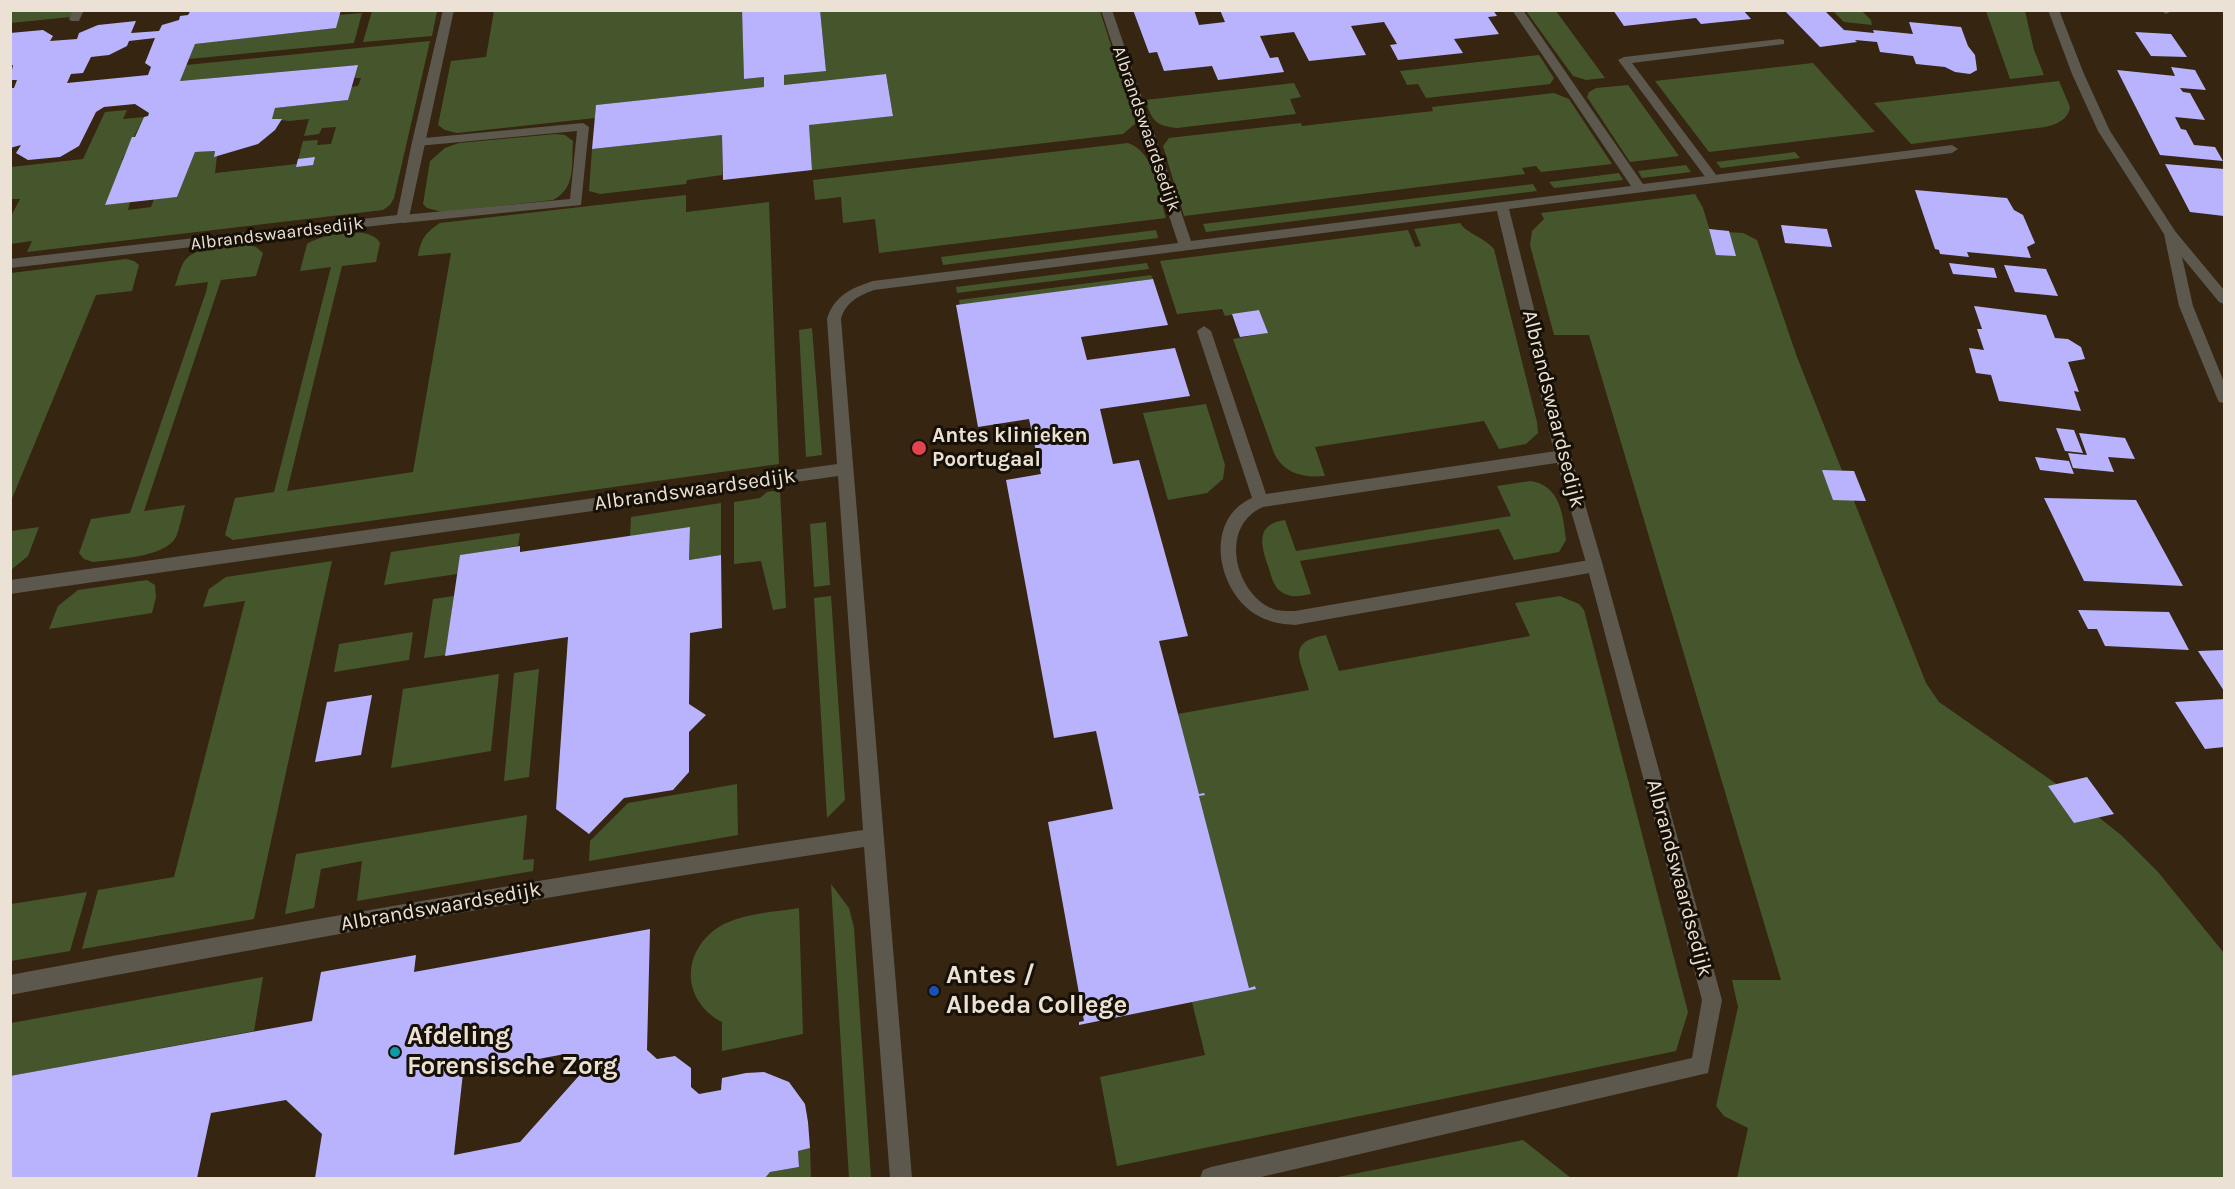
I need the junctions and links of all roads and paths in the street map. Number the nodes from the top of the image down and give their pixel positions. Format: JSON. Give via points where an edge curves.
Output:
{"nodes":[{"id":1,"x":449,"y":10,"type":"edge"},
{"id":2,"x":1106,"y":10,"type":"edge"},
{"id":3,"x":1517,"y":10,"type":"edge"},
{"id":4,"x":2053,"y":10,"type":"edge"},
{"id":5,"x":1780,"y":42,"type":"dead end"},
{"id":6,"x":418,"y":142,"type":"junction"},
{"id":7,"x":1952,"y":148,"type":"dead end"},
{"id":8,"x":1713,"y":179,"type":"junction"},
{"id":9,"x":1640,"y":189,"type":"junction"},
{"id":10,"x":1502,"y":206,"type":"junction"},
{"id":11,"x":403,"y":219,"type":"junction"},
{"id":12,"x":2170,"y":234,"type":"junction"},
{"id":13,"x":1186,"y":247,"type":"junction"},
{"id":14,"x":10,"y":264,"type":"edge"},
{"id":15,"x":2224,"y":299,"type":"edge"},
{"id":16,"x":1204,"y":331,"type":"dead end"},
{"id":17,"x":2224,"y":398,"type":"edge"},
{"id":18,"x":1563,"y":456,"type":"junction"},
{"id":19,"x":845,"y":469,"type":"junction"},
{"id":20,"x":1261,"y":501,"type":"junction"},
{"id":21,"x":1595,"y":566,"type":"junction"},
{"id":22,"x":10,"y":587,"type":"edge"},
{"id":23,"x":873,"y":837,"type":"junction"},
{"id":24,"x":10,"y":985,"type":"edge"},
{"id":25,"x":902,"y":1179,"type":"edge"},
{"id":26,"x":1211,"y":1179,"type":"edge"}],
"edges":[{"from":1,"to":6,"type":"street"},
{"from":2,"to":13,"type":"street","name":"Albrandswaardsedijk"},
{"from":3,"to":9,"type":"street"},
{"from":4,"to":12,"type":"street","via":[[2104,131]]},
{"from":5,"to":8,"type":"street","via":[[1624,60]]},
{"from":6,"to":11,"type":"street"},
{"from":6,"to":11,"type":"street","name":"Albrandswaardsedijk","via":[[583,127],[576,202]]},
{"from":7,"to":8,"type":"street"},
{"from":8,"to":9,"type":"street"},
{"from":9,"to":10,"type":"street"},
{"from":10,"to":13,"type":"street"},
{"from":10,"to":18,"type":"street","name":"Albrandswaardsedijk"},
{"from":11,"to":14,"type":"street","name":"Albrandswaardsedijk"},
{"from":12,"to":15,"type":"street"},
{"from":12,"to":17,"type":"street","via":[[2186,306]]},
{"from":13,"to":19,"type":"street","via":[[873,286],[846,297],[838,305],[834,319]]},
{"from":16,"to":20,"type":"street"},
{"from":18,"to":20,"type":"street"},
{"from":18,"to":21,"type":"street","name":"Albrandswaardsedijk"},
{"from":19,"to":22,"type":"street","name":"Albrandswaardsedijk"},
{"from":19,"to":23,"type":"street"},
{"from":20,"to":21,"type":"street","via":[[1241,511],[1227,547],[1240,588],[1256,606],[1273,616],[1294,618]]},
{"from":21,"to":26,"type":"street","name":"Albrandswaardsedijk","via":[[1712,1000],[1701,1066]]},
{"from":23,"to":24,"type":"street","name":"Albrandswaardsedijk","via":[[281,934]]},
{"from":23,"to":25,"type":"street"}]}
